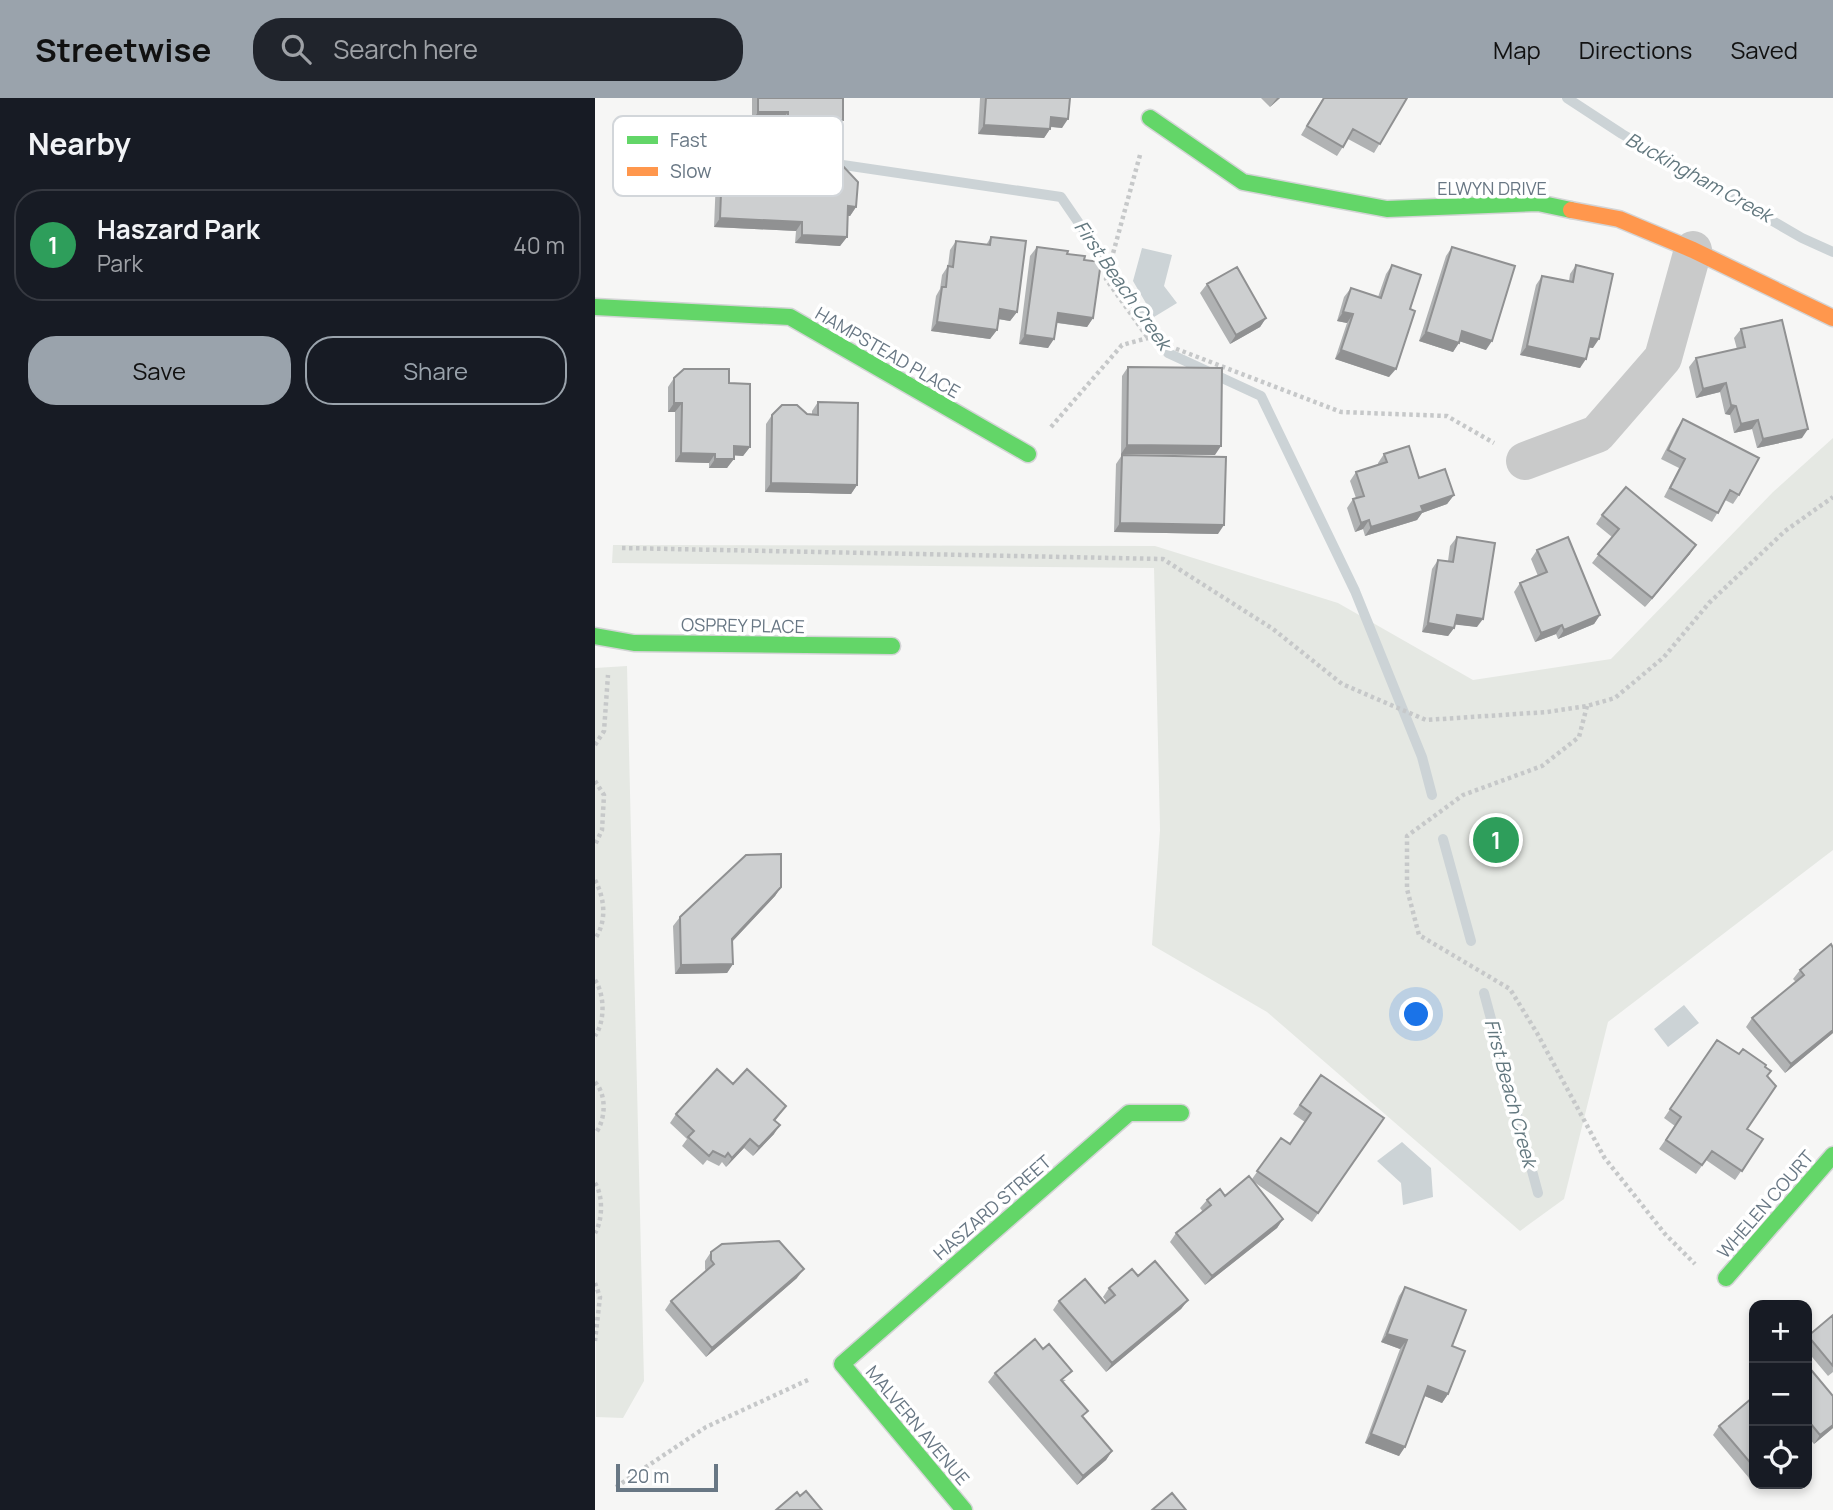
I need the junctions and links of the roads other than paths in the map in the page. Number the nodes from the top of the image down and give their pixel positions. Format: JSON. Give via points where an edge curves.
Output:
{"nodes":[{"id":1,"x":1150,"y":118,"type":"road end"},
{"id":2,"x":1693,"y":250,"type":"junction"},
{"id":3,"x":595,"y":307,"type":"edge"},
{"id":4,"x":1833,"y":318,"type":"edge"},
{"id":5,"x":1028,"y":454,"type":"road end"},
{"id":6,"x":1525,"y":461,"type":"road end"},
{"id":7,"x":595,"y":636,"type":"edge"},
{"id":8,"x":891,"y":646,"type":"dead end"},
{"id":9,"x":1181,"y":1113,"type":"dead end"},
{"id":10,"x":1833,"y":1155,"type":"edge"},
{"id":11,"x":1726,"y":1278,"type":"dead end"},
{"id":12,"x":842,"y":1364,"type":"joint"},
{"id":13,"x":964,"y":1510,"type":"edge"}],
"edges":[{"from":1,"to":2,"type":"street","name":"ELWYN DRIVE","via":[[1243,181],[1387,209],[1538,203],[1619,219]]},
{"from":2,"to":4,"type":"street","name":"ELWYN DRIVE"},
{"from":2,"to":6,"type":"street","via":[[1663,358],[1597,434]]},
{"from":3,"to":5,"type":"street","name":"HAMPSTEAD PLACE","via":[[790,317]]},
{"from":7,"to":8,"type":"street","name":"OSPREY PLACE","via":[[634,643]]},
{"from":9,"to":12,"type":"street","name":"HASZARD STREET","via":[[1129,1113]]},
{"from":10,"to":11,"type":"street","name":"WHELEN COURT"},
{"from":12,"to":13,"type":"street","name":"MALVERN AVENUE"}]}
